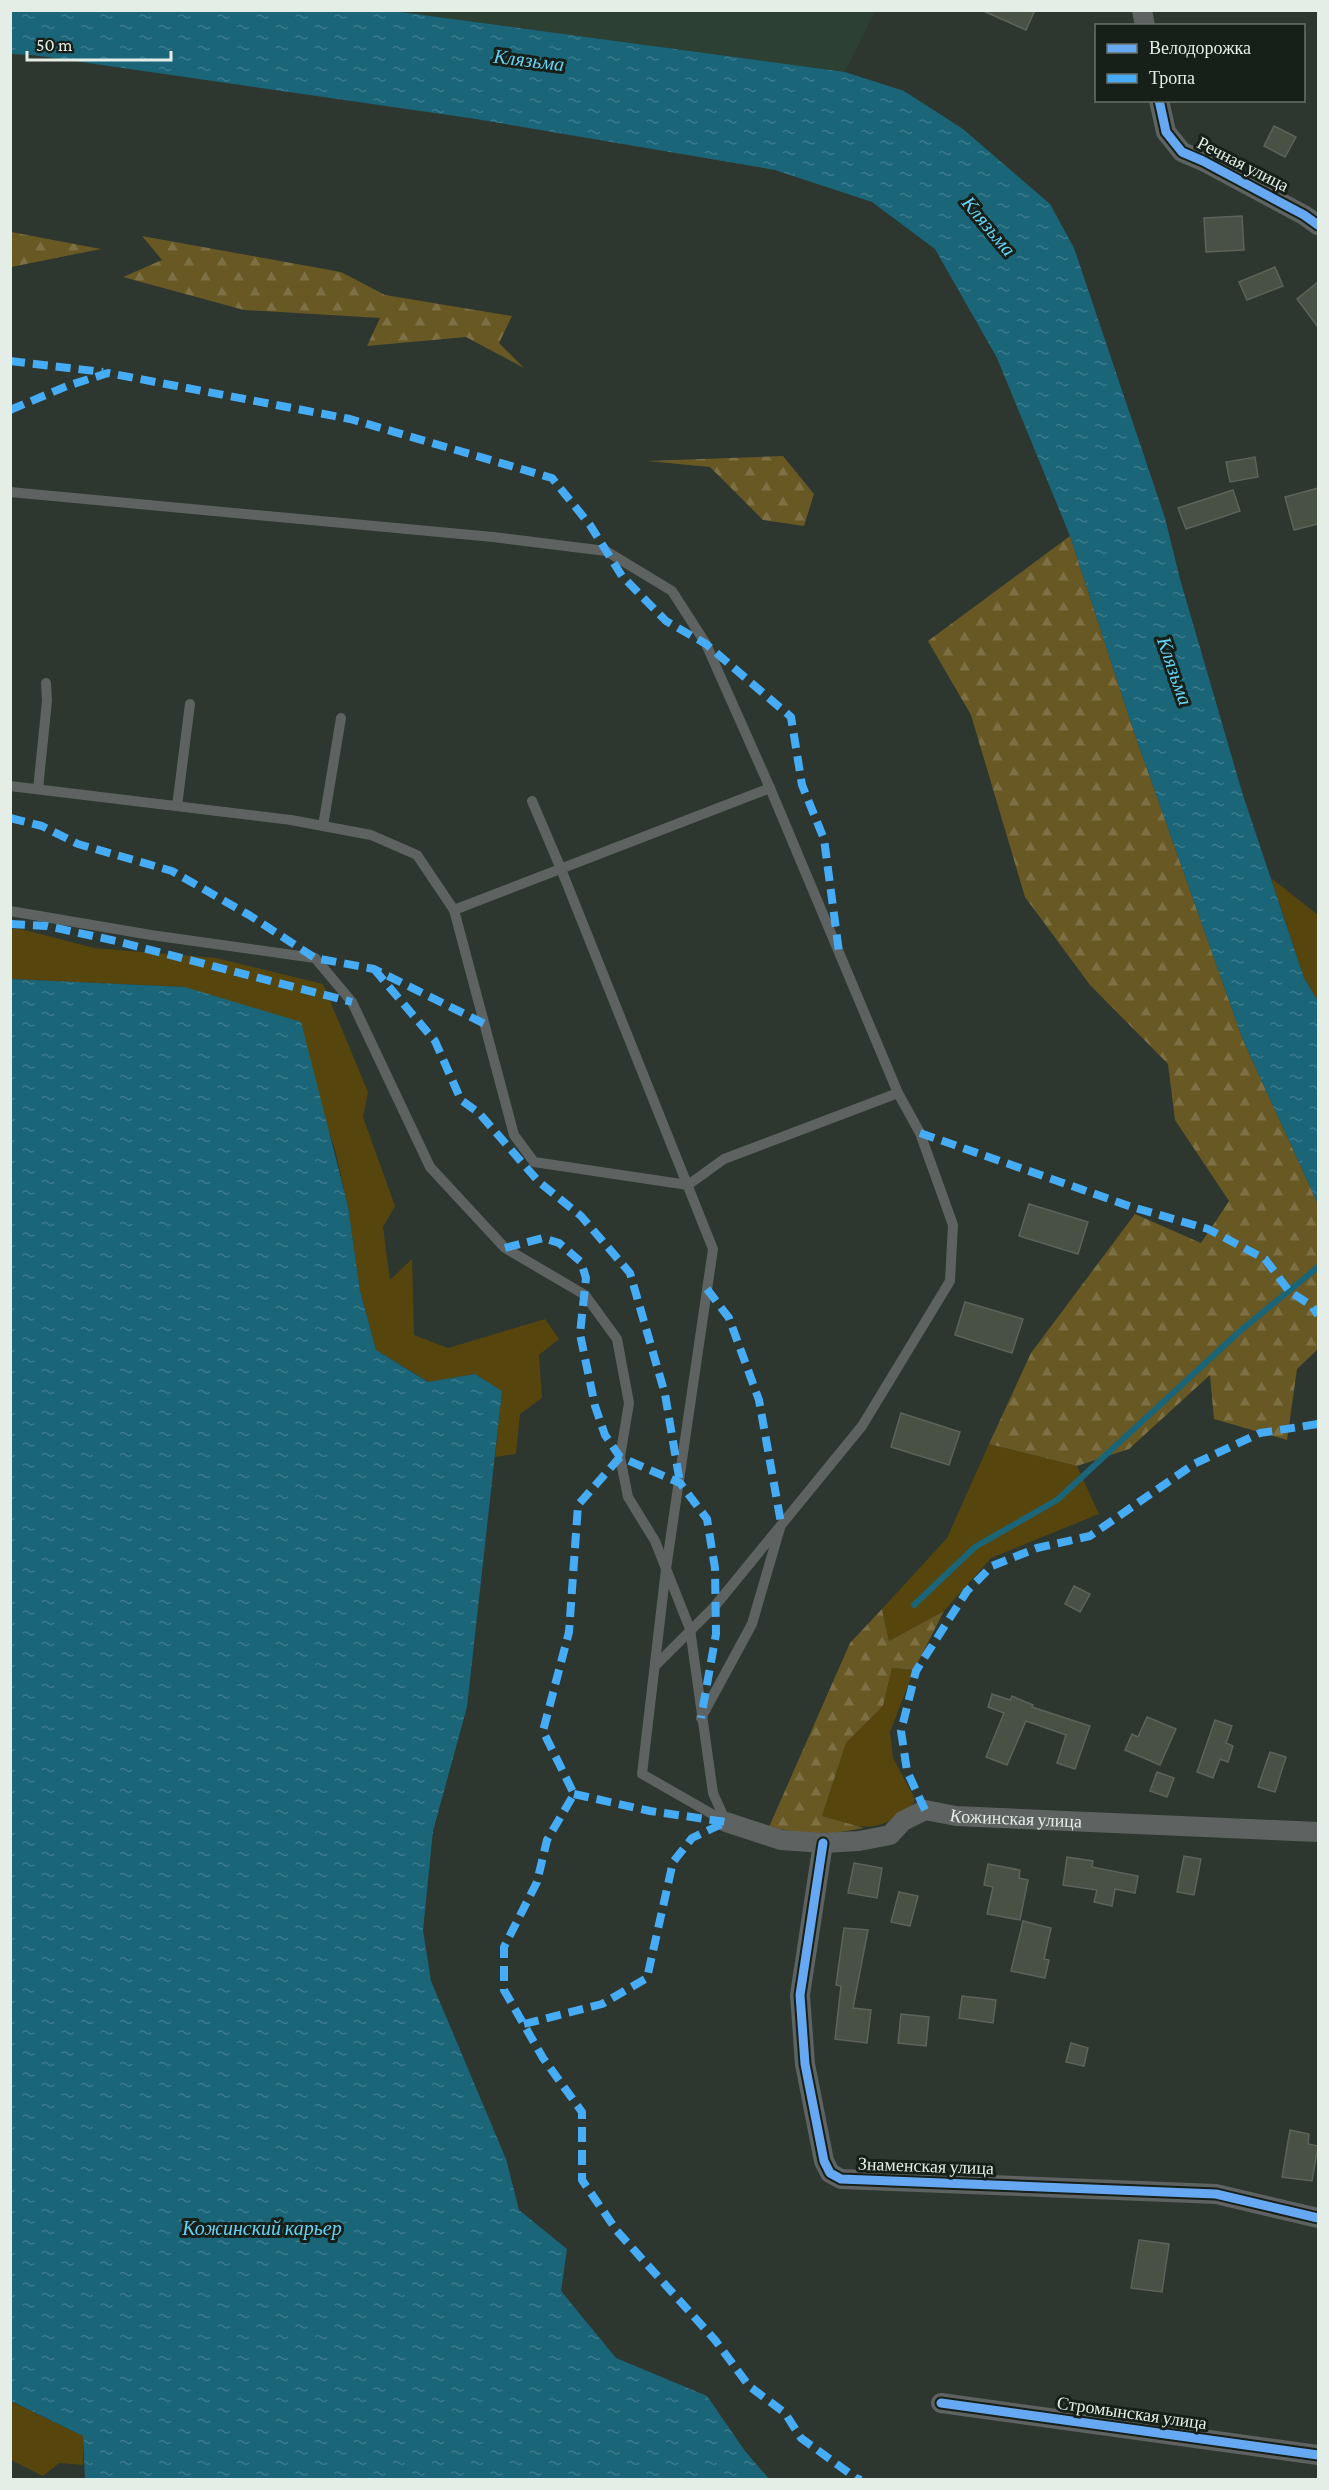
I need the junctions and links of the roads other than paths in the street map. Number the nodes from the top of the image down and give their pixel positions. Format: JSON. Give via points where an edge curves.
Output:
{"nodes":[{"id":1,"x":1160,"y":102,"type":"edge"},
{"id":2,"x":1318,"y":225,"type":"edge"},
{"id":3,"x":10,"y":492,"type":"edge"},
{"id":4,"x":46,"y":683,"type":"dead end"},
{"id":5,"x":190,"y":704,"type":"dead end"},
{"id":6,"x":340,"y":718,"type":"dead end"},
{"id":7,"x":10,"y":786,"type":"edge"},
{"id":8,"x":770,"y":788,"type":"junction"},
{"id":9,"x":38,"y":789,"type":"junction"},
{"id":10,"x":532,"y":801,"type":"dead end"},
{"id":11,"x":177,"y":806,"type":"junction"},
{"id":12,"x":323,"y":826,"type":"junction"},
{"id":13,"x":561,"y":869,"type":"junction"},
{"id":14,"x":454,"y":910,"type":"junction"},
{"id":15,"x":10,"y":911,"type":"edge"},
{"id":16,"x":898,"y":1093,"type":"junction"},
{"id":17,"x":688,"y":1185,"type":"junction"},
{"id":18,"x":781,"y":1523,"type":"junction"},
{"id":19,"x":666,"y":1569,"type":"junction"},
{"id":20,"x":690,"y":1629,"type":"junction"},
{"id":21,"x":655,"y":1666,"type":"junction"},
{"id":22,"x":701,"y":1718,"type":"junction"},
{"id":23,"x":726,"y":1822,"type":"junction"},
{"id":24,"x":1318,"y":1832,"type":"edge"},
{"id":25,"x":823,"y":1843,"type":"junction"},
{"id":26,"x":1318,"y":2218,"type":"edge"},
{"id":27,"x":941,"y":2403,"type":"dead end"},
{"id":28,"x":1318,"y":2455,"type":"edge"}],
"edges":[{"from":1,"to":2,"type":"street","name":"Речная улица","via":[[1166,132],[1182,152]]},
{"from":3,"to":8,"type":"lane","via":[[606,550],[672,591],[706,644]]},
{"from":4,"to":9,"type":"lane"},
{"from":5,"to":11,"type":"lane"},
{"from":6,"to":12,"type":"lane"},
{"from":7,"to":9,"type":"lane"},
{"from":8,"to":13,"type":"lane"},
{"from":8,"to":16,"type":"lane"},
{"from":9,"to":11,"type":"lane"},
{"from":10,"to":13,"type":"lane"},
{"from":11,"to":12,"type":"lane"},
{"from":12,"to":14,"type":"lane","via":[[371,836],[417,855]]},
{"from":13,"to":14,"type":"lane"},
{"from":13,"to":17,"type":"lane"},
{"from":14,"to":17,"type":"lane","via":[[514,1135],[534,1162]]},
{"from":15,"to":19,"type":"lane","via":[[315,958],[352,1002],[430,1167],[505,1248],[585,1294],[617,1340],[629,1402],[620,1457],[628,1497],[655,1541]]},
{"from":16,"to":17,"type":"lane","via":[[724,1159]]},
{"from":16,"to":18,"type":"lane","via":[[920,1133],[953,1225],[951,1281],[862,1426]]},
{"from":17,"to":19,"type":"lane","via":[[713,1249]]},
{"from":18,"to":20,"type":"lane","via":[[715,1606]]},
{"from":18,"to":22,"type":"lane","via":[[752,1624]]},
{"from":19,"to":20,"type":"lane"},
{"from":19,"to":21,"type":"lane"},
{"from":20,"to":21,"type":"lane"},
{"from":20,"to":22,"type":"lane"},
{"from":21,"to":23,"type":"lane","via":[[642,1774]]},
{"from":22,"to":23,"type":"lane","via":[[713,1793]]},
{"from":23,"to":25,"type":"street","name":"Кожинская улица","via":[[781,1840]]},
{"from":24,"to":25,"type":"street","name":"Кожинская улица","via":[[956,1816],[925,1810],[903,1821],[890,1835]]},
{"from":25,"to":26,"type":"street","name":"Знаменская улица","via":[[800,1995],[805,2064],[824,2161],[830,2173],[841,2179],[1216,2194]]},
{"from":27,"to":28,"type":"street","name":"Стромынская улица"}]}
